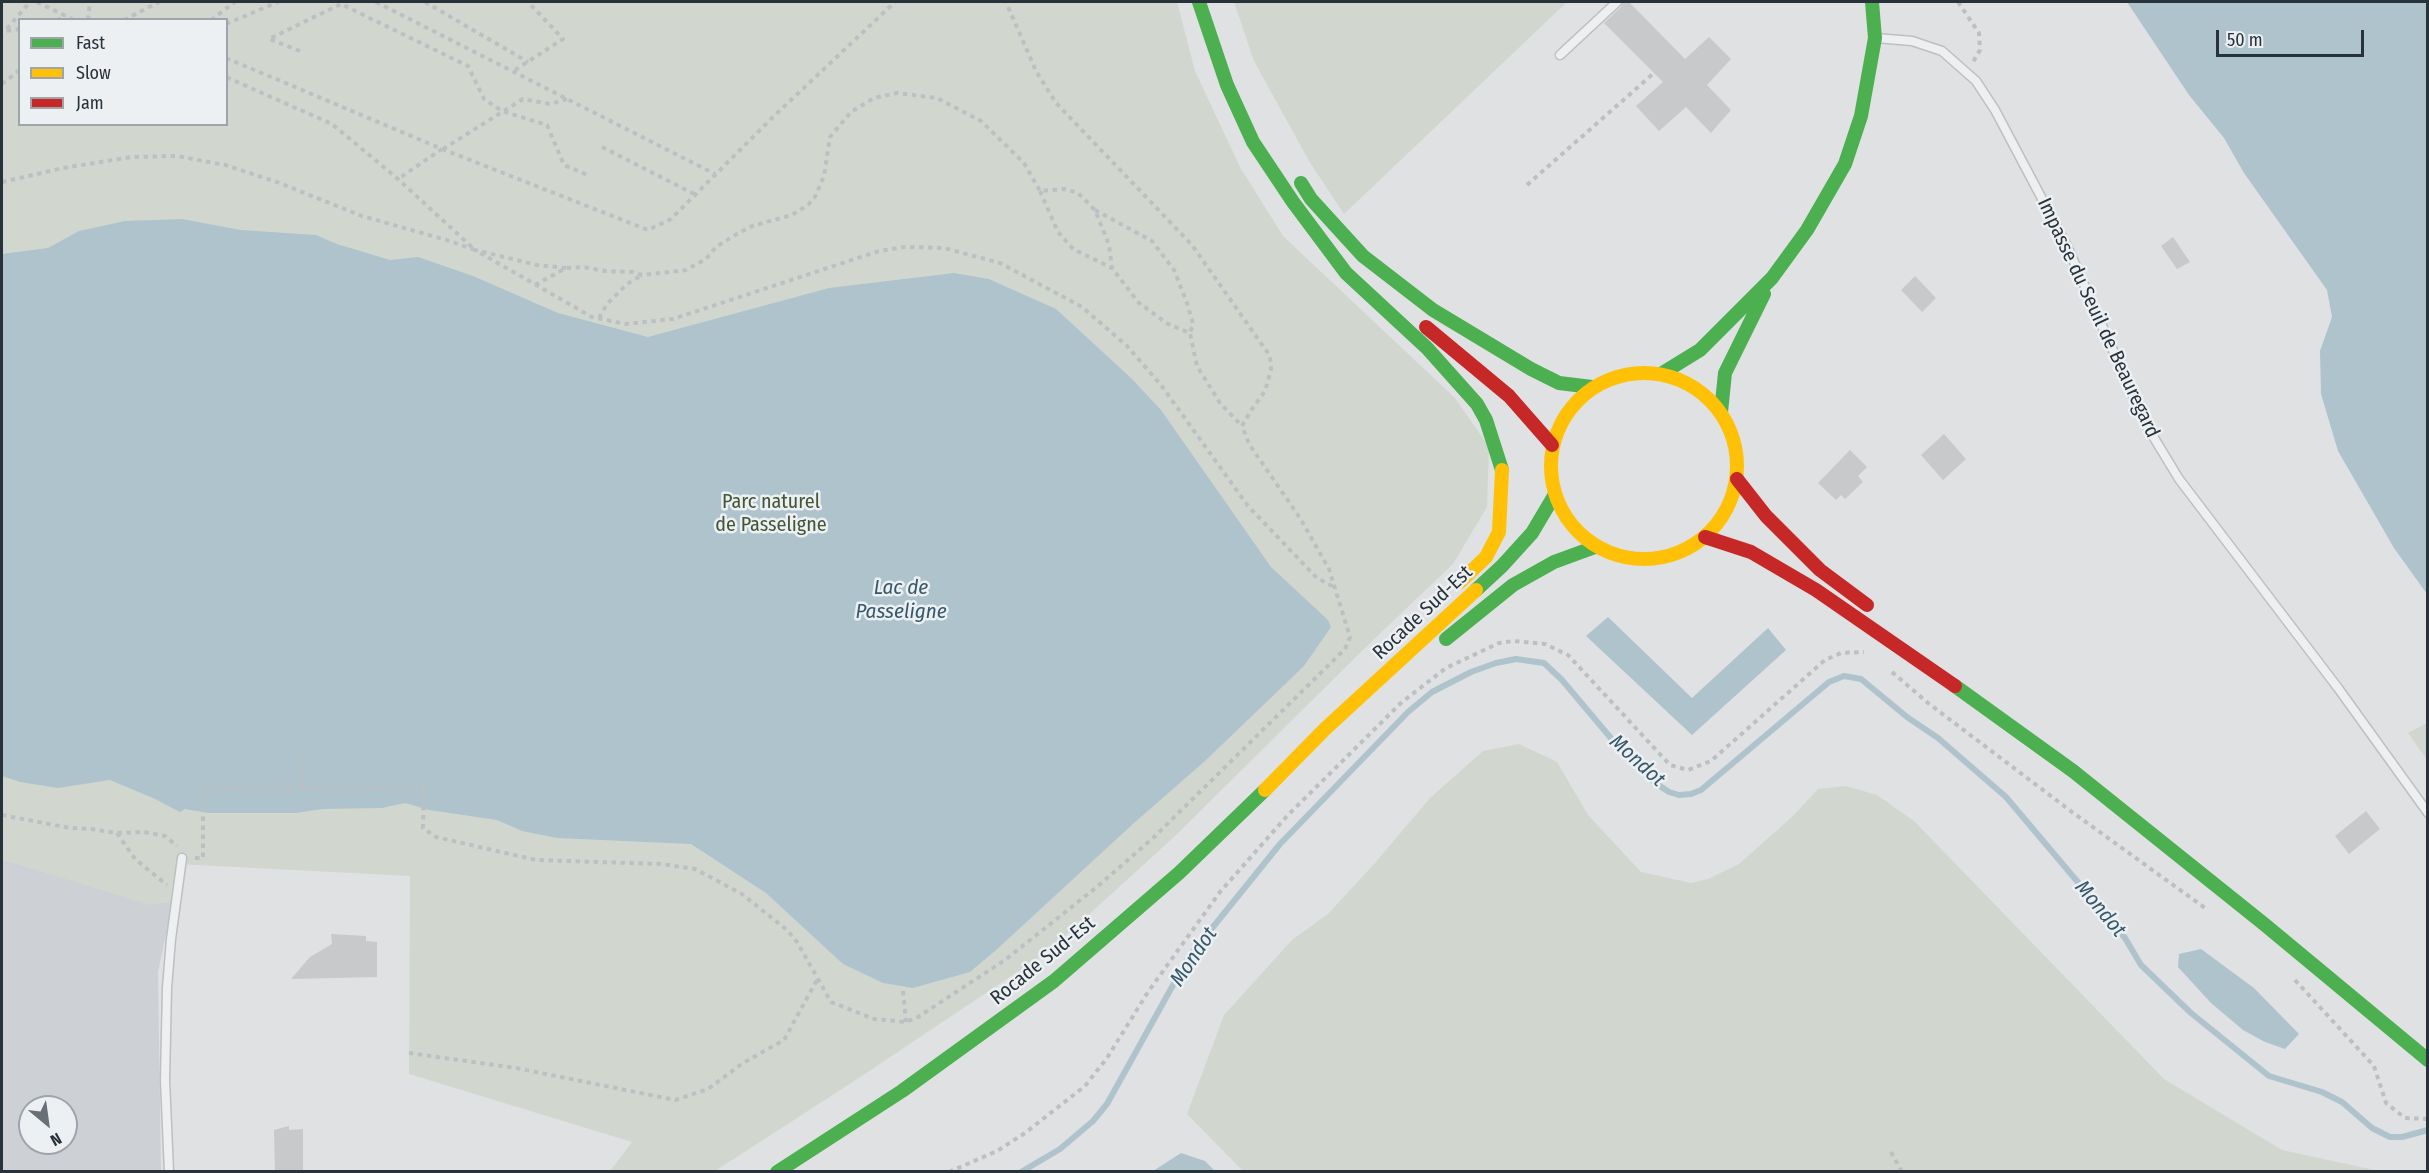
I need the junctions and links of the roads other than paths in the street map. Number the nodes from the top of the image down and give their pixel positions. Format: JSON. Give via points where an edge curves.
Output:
{"nodes":[{"id":1,"x":1198,"y":2,"type":"edge"},
{"id":2,"x":1211,"y":2,"type":"edge"},
{"id":3,"x":1617,"y":2,"type":"edge"},
{"id":4,"x":1872,"y":2,"type":"edge"},
{"id":5,"x":1875,"y":38,"type":"junction"},
{"id":6,"x":1560,"y":56,"type":"dead end"},
{"id":7,"x":1233,"y":60,"type":"dead end"},
{"id":8,"x":1293,"y":172,"type":"dead end"},
{"id":9,"x":1293,"y":202,"type":"junction"},
{"id":10,"x":1772,"y":278,"type":"junction"},
{"id":11,"x":1661,"y":374,"type":"junction"},
{"id":12,"x":1592,"y":387,"type":"junction"},
{"id":13,"x":1721,"y":412,"type":"junction"},
{"id":14,"x":1552,"y":445,"type":"junction"},
{"id":15,"x":1737,"y":479,"type":"junction"},
{"id":16,"x":1554,"y":496,"type":"junction"},
{"id":17,"x":1705,"y":537,"type":"junction"},
{"id":18,"x":1595,"y":547,"type":"junction"},
{"id":19,"x":1446,"y":596,"type":"dead end"},
{"id":20,"x":1876,"y":611,"type":"dead end"},
{"id":21,"x":1416,"y":626,"type":"dead end"},
{"id":22,"x":1942,"y":660,"type":"dead end"},
{"id":23,"x":1307,"y":749,"type":"junction"},
{"id":24,"x":2427,"y":813,"type":"edge"},
{"id":25,"x":182,"y":858,"type":"road end"},
{"id":26,"x":2214,"y":866,"type":"dead end"},
{"id":27,"x":2260,"y":903,"type":"dead end"},
{"id":28,"x":2427,"y":1042,"type":"edge"},
{"id":29,"x":2427,"y":1060,"type":"edge"},
{"id":30,"x":169,"y":1172,"type":"edge"},
{"id":31,"x":777,"y":1172,"type":"edge"}],
"edges":[{"from":1,"to":9,"type":"main road","via":[[1227,85],[1249,133]]},
{"from":2,"to":7,"type":"main road"},
{"from":3,"to":6,"type":"lane"},
{"from":4,"to":5,"type":"main road"},
{"from":5,"to":10,"type":"main road","via":[[1861,116],[1845,164],[1807,230]]},
{"from":5,"to":24,"type":"lane","name":"Impasse du Seuil de Beauregard","via":[[1912,41],[1942,51],[1976,81],[2067,246],[2141,414],[2162,451]]},
{"from":8,"to":12,"type":"main road","via":[[1311,199],[1363,256],[1433,310],[1559,383]]},
{"from":9,"to":14,"type":"main road","via":[[1356,268],[1509,396]]},
{"from":9,"to":19,"type":"main road","via":[[1346,273],[1427,348],[1477,404],[1486,420],[1502,467],[1498,532],[1486,557]]},
{"from":10,"to":11,"type":"main road","via":[[1700,350]]},
{"from":10,"to":13,"type":"main road","via":[[1725,373]]},
{"from":11,"to":12,"type":"main road","via":[[1637,372]]},
{"from":11,"to":13,"type":"main road","via":[[1684,381],[1705,394]]},
{"from":12,"to":14,"type":"main road","via":[[1560,423]]},
{"from":13,"to":15,"type":"main road","via":[[1735,444]]},
{"from":14,"to":16,"type":"main road","via":[[1550,471]]},
{"from":15,"to":17,"type":"main road","via":[[1720,521]]},
{"from":15,"to":20,"type":"main road","via":[[1766,516],[1820,570]]},
{"from":16,"to":18,"type":"main road","via":[[1570,525]]},
{"from":16,"to":23,"type":"main road","name":"Rocade Sud-Est","via":[[1532,533],[1509,559]]},
{"from":17,"to":18,"type":"main road","via":[[1680,552],[1652,559],[1622,558]]},
{"from":17,"to":29,"type":"main road","via":[[1751,552],[1816,590],[2023,734],[2264,924]]},
{"from":18,"to":23,"type":"main road","name":"Rocade Sud-Est","via":[[1554,562],[1513,585]]},
{"from":21,"to":23,"type":"main road","via":[[1323,715]]},
{"from":22,"to":26,"type":"main road"},
{"from":23,"to":31,"type":"main road","name":"Rocade Sud-Est","via":[[1179,873],[1054,981],[902,1091]]},
{"from":25,"to":30,"type":"lane","via":[[167,988]]},
{"from":27,"to":28,"type":"main road"}]}
